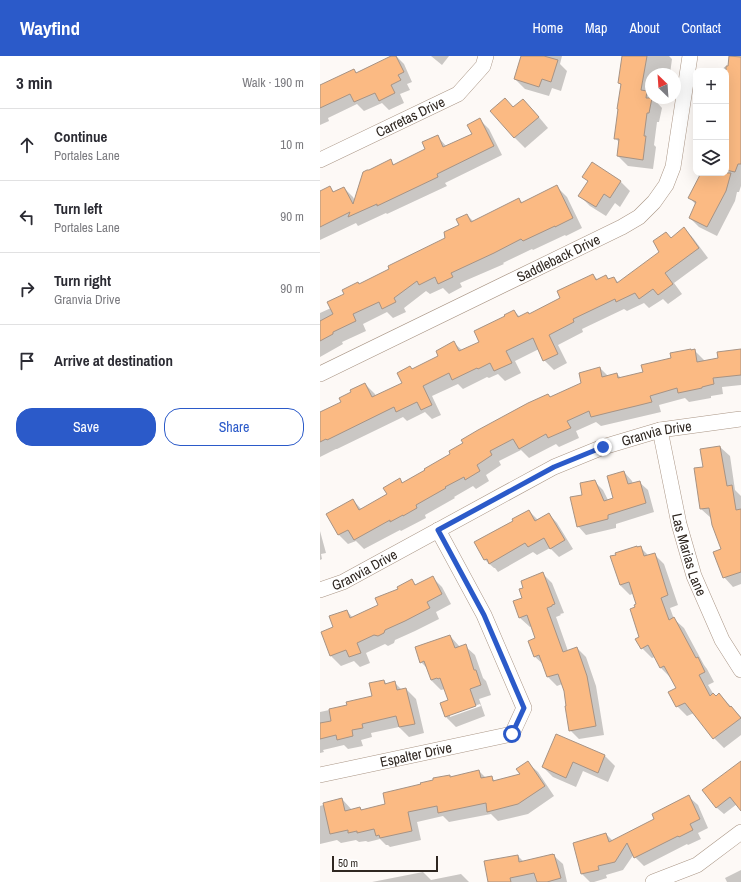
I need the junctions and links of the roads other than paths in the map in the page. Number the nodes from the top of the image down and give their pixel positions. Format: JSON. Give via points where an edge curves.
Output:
{"nodes":[{"id":1,"x":486,"y":56,"type":"edge"},
{"id":2,"x":690,"y":56,"type":"edge"},
{"id":3,"x":320,"y":160,"type":"edge"},
{"id":4,"x":320,"y":374,"type":"edge"},
{"id":5,"x":741,"y":419,"type":"edge"},
{"id":6,"x":660,"y":430,"type":"junction"},
{"id":7,"x":438,"y":530,"type":"junction"},
{"id":8,"x":320,"y":590,"type":"edge"},
{"id":9,"x":741,"y":670,"type":"edge"},
{"id":10,"x":320,"y":775,"type":"edge"},
{"id":11,"x":741,"y":832,"type":"edge"},
{"id":12,"x":653,"y":882,"type":"edge"}],
"edges":[{"from":1,"to":3,"type":"street","name":"Carretas Drive","via":[[483,66],[458,94]]},
{"from":2,"to":4,"type":"street","name":"Saddleback Drive","via":[[673,167],[666,185],[639,217]]},
{"from":5,"to":6,"type":"street","name":"Granvia Drive"},
{"from":6,"to":7,"type":"street","name":"Granvia Drive","via":[[603,447],[554,467]]},
{"from":6,"to":9,"type":"street","name":"Las Marias Lane","via":[[679,524],[694,576],[722,640]]},
{"from":7,"to":8,"type":"street","name":"Granvia Drive","via":[[343,582]]},
{"from":7,"to":10,"type":"street","name":"Espalter Drive","via":[[484,615],[524,708],[512,734]]},
{"from":11,"to":12,"type":"street","via":[[697,866]]}]}
